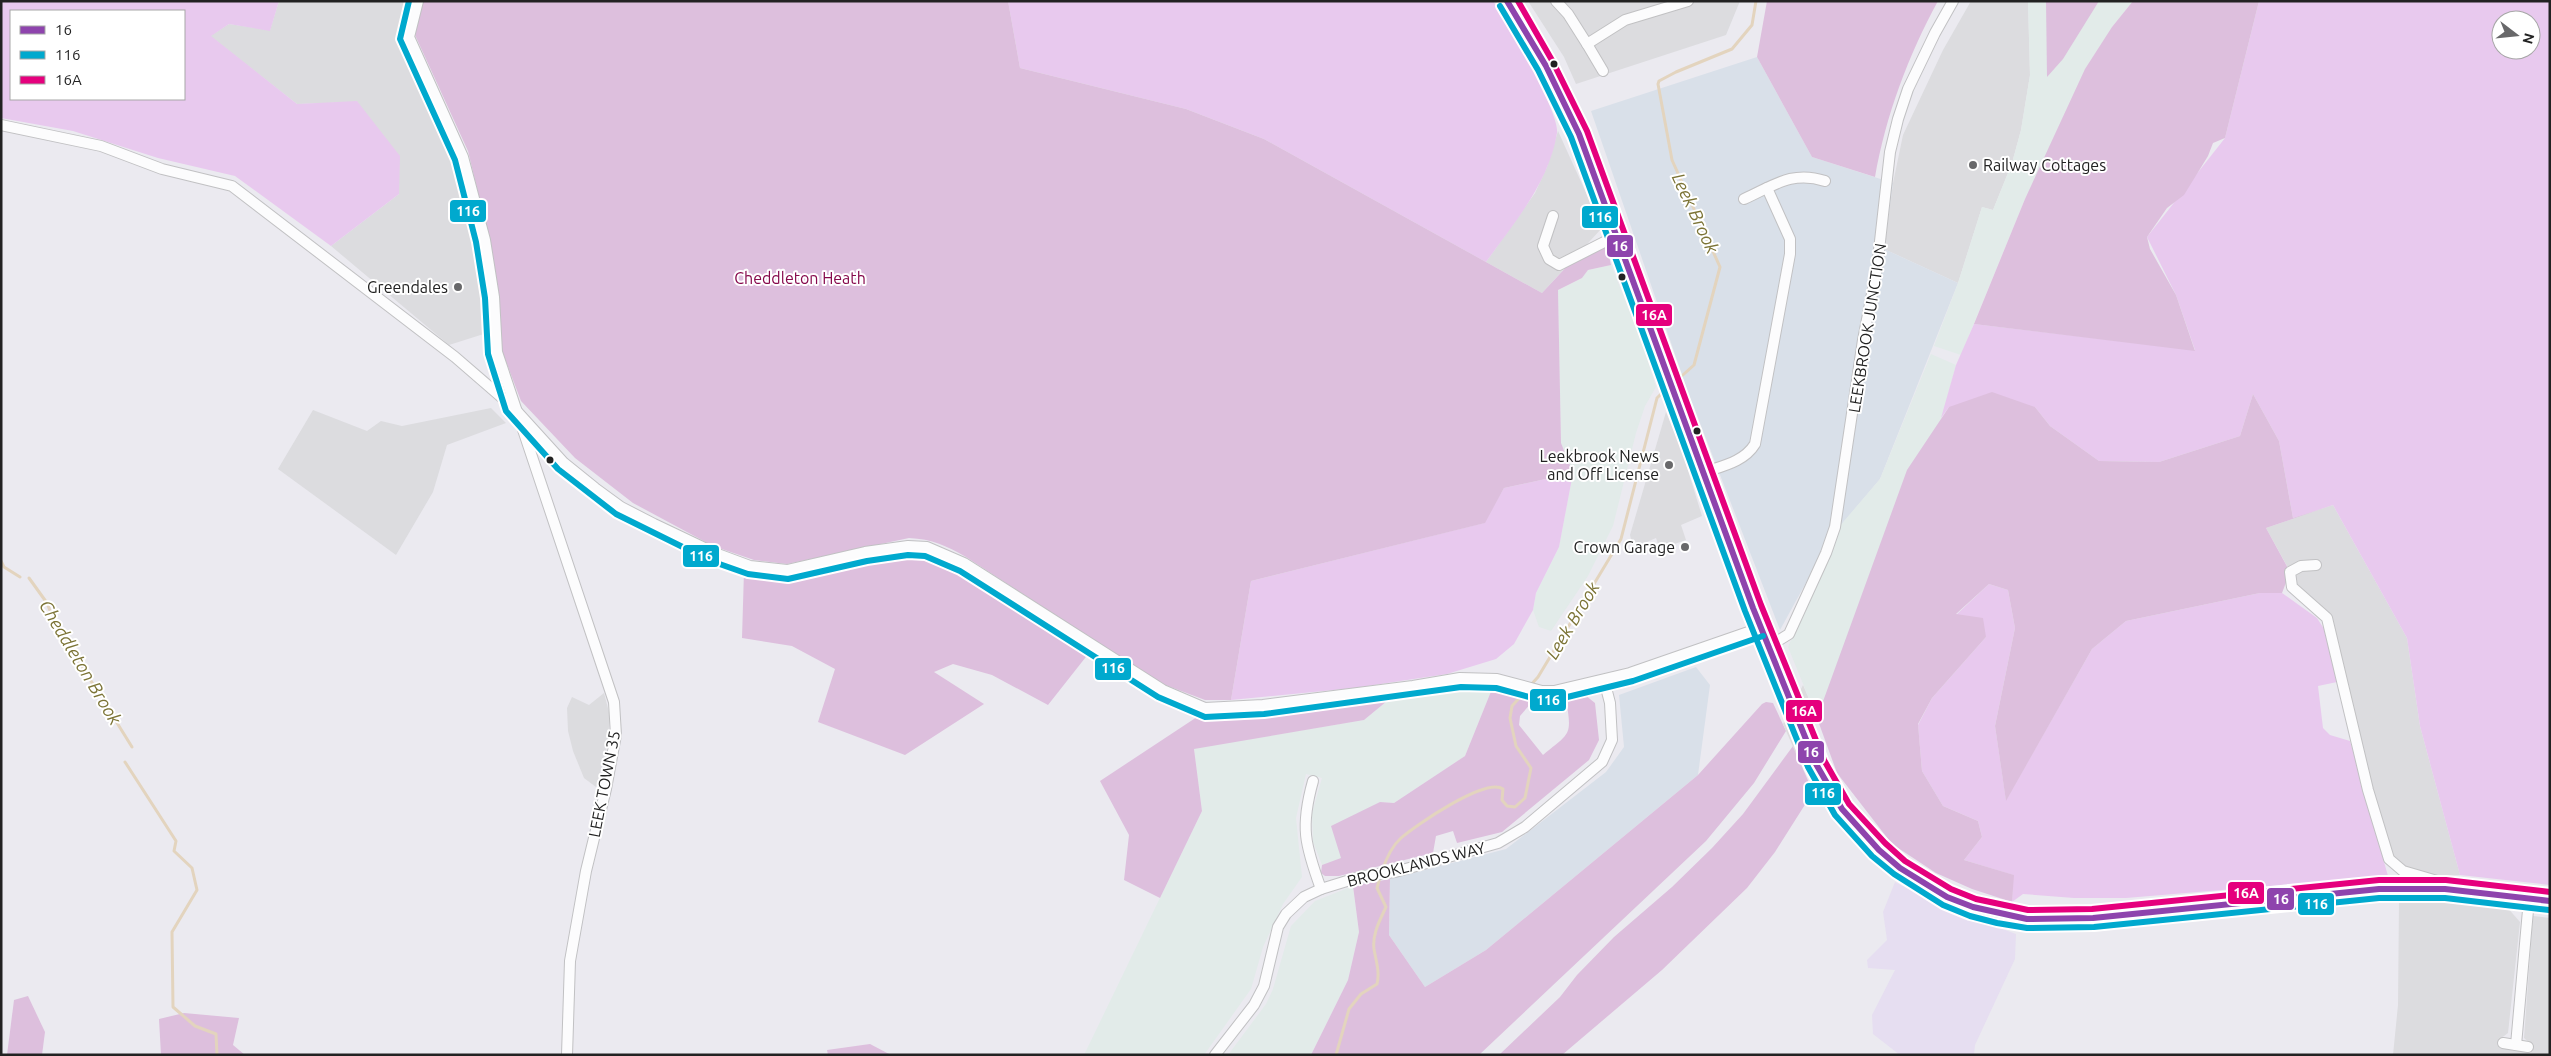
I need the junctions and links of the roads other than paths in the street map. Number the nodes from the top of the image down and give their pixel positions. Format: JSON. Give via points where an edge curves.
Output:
{"nodes":[{"id":1,"x":418,"y":1,"type":"edge"},
{"id":2,"x":1507,"y":1,"type":"edge"},
{"id":3,"x":1556,"y":1,"type":"edge"},
{"id":4,"x":1688,"y":1,"type":"edge"},
{"id":5,"x":1953,"y":1,"type":"edge"},
{"id":6,"x":1588,"y":44,"type":"junction"},
{"id":7,"x":1602,"y":71,"type":"dead end"},
{"id":8,"x":1,"y":125,"type":"edge"},
{"id":9,"x":1825,"y":180,"type":"dead end"},
{"id":10,"x":1767,"y":188,"type":"junction"},
{"id":11,"x":1744,"y":199,"type":"dead end"},
{"id":12,"x":1554,"y":216,"type":"dead end"},
{"id":13,"x":1616,"y":236,"type":"junction"},
{"id":14,"x":514,"y":408,"type":"junction"},
{"id":15,"x":1702,"y":473,"type":"junction"},
{"id":16,"x":2316,"y":565,"type":"dead end"},
{"id":17,"x":1760,"y":628,"type":"junction"},
{"id":18,"x":1768,"y":647,"type":"junction"},
{"id":19,"x":1604,"y":680,"type":"junction"},
{"id":20,"x":1313,"y":781,"type":"dead end"},
{"id":21,"x":1321,"y":889,"type":"junction"},
{"id":22,"x":2452,"y":889,"type":"junction"},
{"id":23,"x":2529,"y":898,"type":"junction"},
{"id":24,"x":2550,"y":901,"type":"edge"},
{"id":25,"x":2503,"y":1043,"type":"dead end"},
{"id":26,"x":2516,"y":1045,"type":"junction"},
{"id":27,"x":2528,"y":1047,"type":"dead end"},
{"id":28,"x":567,"y":1055,"type":"edge"},
{"id":29,"x":1215,"y":1055,"type":"edge"}],
"edges":[{"from":1,"to":14,"type":"street","name":"LEEK TOWN 35","via":[[409,36],[463,157],[484,240],[494,297],[497,352]]},
{"from":2,"to":13,"type":"highway","via":[[1559,88]]},
{"from":3,"to":6,"type":"street"},
{"from":4,"to":6,"type":"street","via":[[1625,20]]},
{"from":5,"to":18,"type":"street","name":"LEEKBROOK JUNCTION","via":[[1908,89],[1890,152],[1878,268],[1863,340],[1835,527],[1789,634]]},
{"from":6,"to":7,"type":"street"},
{"from":8,"to":14,"type":"street","via":[[101,146],[162,169],[232,186],[455,357]]},
{"from":9,"to":10,"type":"street","via":[[1802,176],[1788,178]]},
{"from":10,"to":11,"type":"street"},
{"from":10,"to":15,"type":"street","via":[[1790,239],[1790,254],[1755,444],[1741,459]]},
{"from":12,"to":13,"type":"street","via":[[1544,246],[1549,259],[1559,265]]},
{"from":13,"to":15,"type":"highway"},
{"from":14,"to":19,"type":"street","via":[[564,463],[595,488],[645,520],[715,553],[750,566],[786,570],[865,552],[908,546],[927,547],[964,563],[1163,690],[1205,708],[1263,705],[1460,678],[1497,679],[1542,691]]},
{"from":14,"to":28,"type":"street","name":"LEEK TOWN 35","via":[[616,714],[616,735],[606,789],[586,871],[570,961]]},
{"from":15,"to":17,"type":"highway"},
{"from":16,"to":22,"type":"street","via":[[2301,566],[2290,572],[2292,587],[2327,618],[2368,790],[2389,858],[2404,871],[2440,881]]},
{"from":17,"to":18,"type":"highway"},
{"from":17,"to":19,"type":"street"},
{"from":18,"to":22,"type":"highway","via":[[1824,781],[1839,806],[1875,847],[1900,868],[1928,888],[1960,902],[2024,919],[2081,920],[2326,894],[2410,888]]},
{"from":19,"to":21,"type":"street","name":"BROOKLANDS WAY","via":[[1610,703],[1612,740],[1602,762],[1511,837],[1395,872],[1363,876]]},
{"from":20,"to":21,"type":"street","via":[[1304,830]]},
{"from":21,"to":29,"type":"street","name":"BROOKLANDS WAY","via":[[1304,896],[1286,914],[1278,927],[1264,986],[1254,1005]]},
{"from":22,"to":23,"type":"highway"},
{"from":23,"to":24,"type":"highway"},
{"from":23,"to":26,"type":"street"},
{"from":25,"to":26,"type":"street"},
{"from":26,"to":27,"type":"street"}]}
